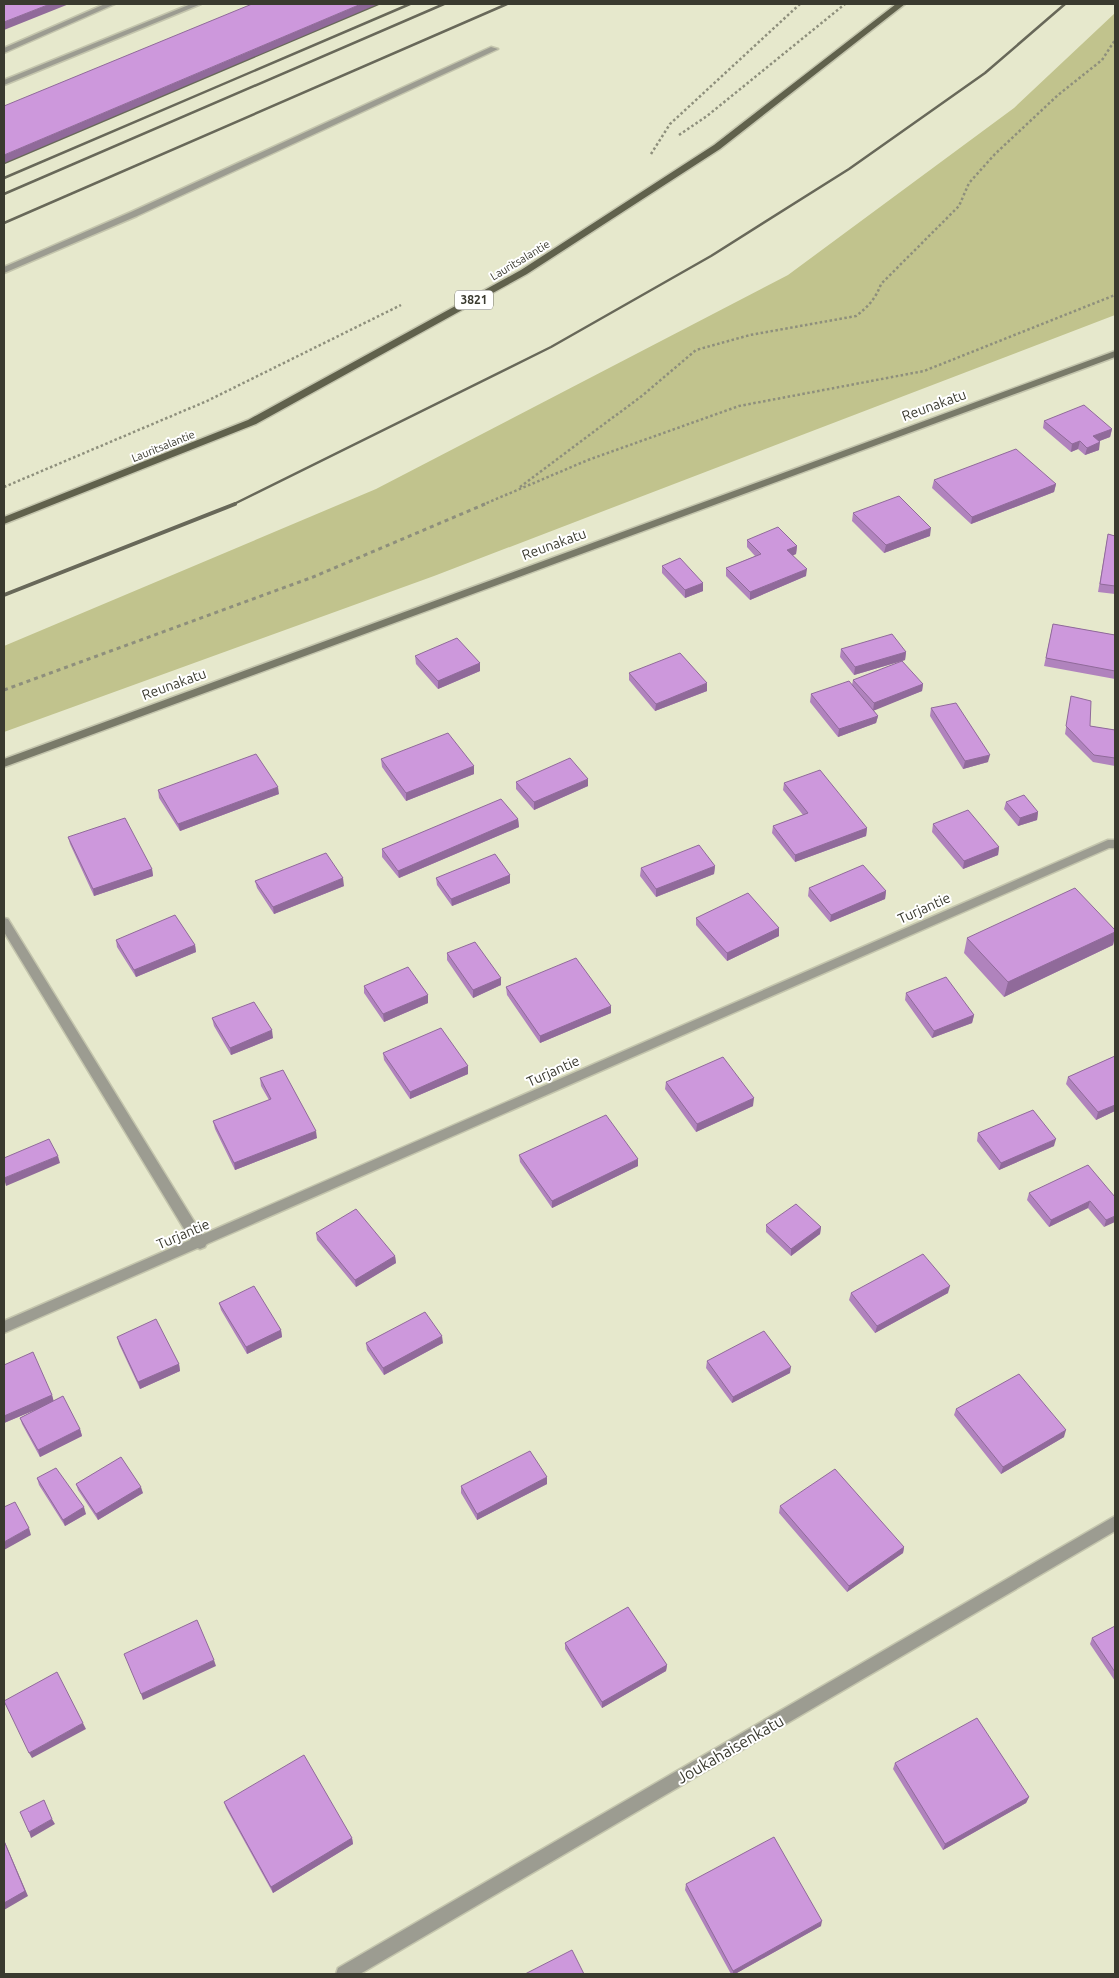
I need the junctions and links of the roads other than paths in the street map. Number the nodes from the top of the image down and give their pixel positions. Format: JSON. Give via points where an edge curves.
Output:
{"nodes":[{"id":1,"x":110,"y":4,"type":"edge"},
{"id":2,"x":197,"y":4,"type":"edge"},
{"id":3,"x":901,"y":4,"type":"edge"},
{"id":4,"x":4,"y":50,"type":"edge"},
{"id":5,"x":494,"y":50,"type":"dead end"},
{"id":6,"x":4,"y":84,"type":"edge"},
{"id":7,"x":4,"y":270,"type":"edge"},
{"id":8,"x":1115,"y":354,"type":"edge"},
{"id":9,"x":4,"y":521,"type":"edge"},
{"id":10,"x":4,"y":763,"type":"edge"},
{"id":11,"x":1115,"y":844,"type":"edge"},
{"id":12,"x":4,"y":922,"type":"edge"},
{"id":13,"x":200,"y":1243,"type":"junction"},
{"id":14,"x":4,"y":1327,"type":"edge"},
{"id":15,"x":1115,"y":1523,"type":"edge"},
{"id":16,"x":344,"y":1974,"type":"edge"}],
"edges":[{"from":1,"to":4,"type":"street"},
{"from":2,"to":6,"type":"street"},
{"from":3,"to":9,"type":"main road","name":"Lauritsalantie","number":"3821","via":[[717,147],[524,272],[252,422]]},
{"from":5,"to":7,"type":"street"},
{"from":8,"to":10,"type":"main road","name":"Reunakatu"},
{"from":11,"to":13,"type":"street","name":"Turjantie","via":[[1108,844]]},
{"from":12,"to":13,"type":"street"},
{"from":13,"to":14,"type":"street","name":"Turjantie"},
{"from":15,"to":16,"type":"street","name":"Joukahaisenkatu"}]}
